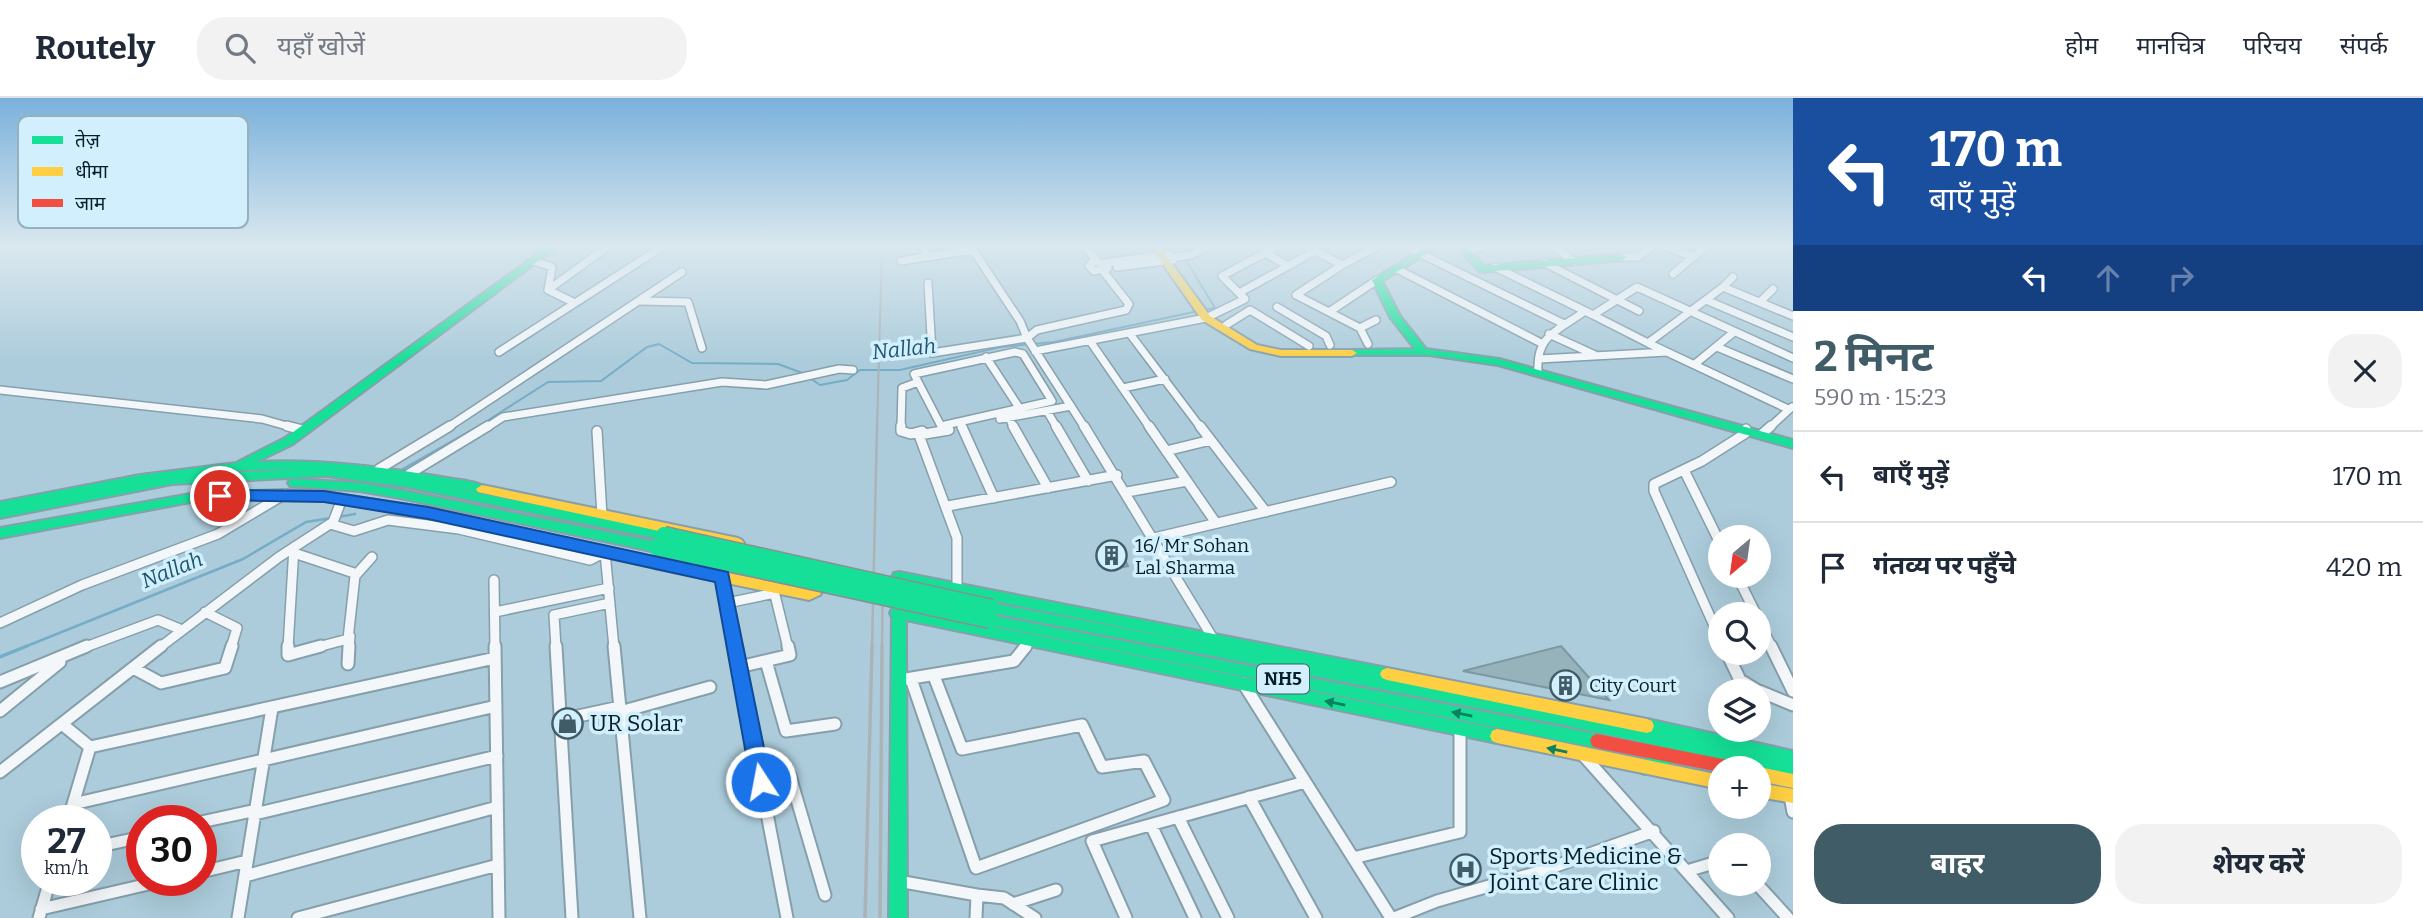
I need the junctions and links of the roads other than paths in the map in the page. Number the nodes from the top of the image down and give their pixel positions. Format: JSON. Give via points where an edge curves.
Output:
{"nodes":[{"id":1,"x":501,"y":285,"type":"edge"},
{"id":2,"x":549,"y":285,"type":"edge"},
{"id":3,"x":554,"y":285,"type":"edge"},
{"id":4,"x":603,"y":285,"type":"edge"},
{"id":5,"x":663,"y":285,"type":"edge"},
{"id":6,"x":928,"y":285,"type":"edge"},
{"id":7,"x":996,"y":285,"type":"edge"},
{"id":8,"x":1116,"y":285,"type":"edge"},
{"id":9,"x":1190,"y":285,"type":"edge"},
{"id":10,"x":1231,"y":285,"type":"edge"},
{"id":11,"x":1253,"y":285,"type":"edge"},
{"id":12,"x":1311,"y":285,"type":"edge"},
{"id":13,"x":1370,"y":285,"type":"edge"},
{"id":14,"x":1379,"y":285,"type":"edge"},
{"id":15,"x":1429,"y":285,"type":"edge"},
{"id":16,"x":1490,"y":285,"type":"edge"},
{"id":17,"x":1532,"y":285,"type":"edge"},
{"id":18,"x":1586,"y":285,"type":"edge"},
{"id":19,"x":1723,"y":287,"type":"joint"},
{"id":20,"x":1773,"y":289,"type":"dead end"},
{"id":21,"x":548,"y":290,"type":"junction"},
{"id":22,"x":1239,"y":293,"type":"junction"},
{"id":23,"x":1613,"y":300,"type":"junction"},
{"id":24,"x":1706,"y":300,"type":"junction"},
{"id":25,"x":639,"y":302,"type":"junction"},
{"id":26,"x":1760,"y":302,"type":"junction"},
{"id":27,"x":575,"y":303,"type":"junction"},
{"id":28,"x":1277,"y":307,"type":"dead end"},
{"id":29,"x":1639,"y":311,"type":"dead end"},
{"id":30,"x":1690,"y":311,"type":"junction"},
{"id":31,"x":1329,"y":312,"type":"junction"},
{"id":32,"x":1589,"y":313,"type":"junction"},
{"id":33,"x":1209,"y":314,"type":"junction"},
{"id":34,"x":1793,"y":316,"type":"edge"},
{"id":35,"x":1376,"y":320,"type":"dead end"},
{"id":36,"x":1564,"y":324,"type":"junction"},
{"id":37,"x":1360,"y":328,"type":"junction"},
{"id":38,"x":1734,"y":332,"type":"junction"},
{"id":39,"x":1130,"y":334,"type":"junction"},
{"id":40,"x":1549,"y":334,"type":"junction"},
{"id":41,"x":1793,"y":337,"type":"edge"},
{"id":42,"x":1027,"y":338,"type":"junction"},
{"id":43,"x":1090,"y":341,"type":"junction"},
{"id":44,"x":1541,"y":343,"type":"junction"},
{"id":45,"x":1648,"y":343,"type":"junction"},
{"id":46,"x":1368,"y":344,"type":"junction"},
{"id":47,"x":1330,"y":345,"type":"junction"},
{"id":48,"x":1309,"y":346,"type":"junction"},
{"id":49,"x":1717,"y":347,"type":"junction"},
{"id":50,"x":702,"y":348,"type":"dead end"},
{"id":51,"x":1421,"y":349,"type":"junction"},
{"id":52,"x":1035,"y":351,"type":"junction"},
{"id":53,"x":499,"y":352,"type":"dead end"},
{"id":54,"x":1667,"y":352,"type":"junction"},
{"id":55,"x":1597,"y":356,"type":"junction"},
{"id":56,"x":986,"y":357,"type":"junction"},
{"id":57,"x":1793,"y":358,"type":"edge"},
{"id":58,"x":1695,"y":364,"type":"junction"},
{"id":59,"x":1539,"y":365,"type":"junction"},
{"id":60,"x":853,"y":370,"type":"dead end"},
{"id":61,"x":1051,"y":376,"type":"junction"},
{"id":62,"x":1039,"y":378,"type":"junction"},
{"id":63,"x":1165,"y":379,"type":"junction"},
{"id":64,"x":1793,"y":379,"type":"edge"},
{"id":65,"x":918,"y":382,"type":"junction"},
{"id":66,"x":1123,"y":388,"type":"junction"},
{"id":67,"x":0,"y":390,"type":"edge"},
{"id":68,"x":1070,"y":406,"type":"junction"},
{"id":69,"x":1791,"y":407,"type":"edge"},
{"id":70,"x":1020,"y":409,"type":"junction"},
{"id":71,"x":1047,"y":411,"type":"junction"},
{"id":72,"x":1701,"y":413,"type":"junction"},
{"id":73,"x":1009,"y":418,"type":"junction"},
{"id":74,"x":941,"y":426,"type":"junction"},
{"id":75,"x":962,"y":427,"type":"junction"},
{"id":76,"x":1746,"y":429,"type":"junction"},
{"id":77,"x":303,"y":430,"type":"junction"},
{"id":78,"x":597,"y":431,"type":"dead end"},
{"id":79,"x":1766,"y":431,"type":"junction"},
{"id":80,"x":1793,"y":436,"type":"edge"},
{"id":81,"x":1211,"y":440,"type":"junction"},
{"id":82,"x":289,"y":441,"type":"junction"},
{"id":83,"x":1793,"y":444,"type":"edge"},
{"id":84,"x":1166,"y":451,"type":"junction"},
{"id":85,"x":282,"y":465,"type":"junction"},
{"id":86,"x":234,"y":467,"type":"junction"},
{"id":87,"x":379,"y":470,"type":"junction"},
{"id":88,"x":1685,"y":472,"type":"junction"},
{"id":89,"x":409,"y":474,"type":"junction"},
{"id":90,"x":1117,"y":475,"type":"junction"},
{"id":91,"x":1088,"y":481,"type":"junction"},
{"id":92,"x":1187,"y":481,"type":"junction"},
{"id":93,"x":1391,"y":482,"type":"dead end"},
{"id":94,"x":1048,"y":488,"type":"junction"},
{"id":95,"x":1128,"y":492,"type":"junction"},
{"id":96,"x":285,"y":494,"type":"junction"},
{"id":97,"x":995,"y":498,"type":"junction"},
{"id":98,"x":345,"y":503,"type":"junction"},
{"id":99,"x":948,"y":506,"type":"junction"},
{"id":100,"x":1266,"y":512,"type":"junction"},
{"id":101,"x":602,"y":516,"type":"junction"},
{"id":102,"x":4,"y":517,"type":"edge"},
{"id":103,"x":332,"y":523,"type":"junction"},
{"id":104,"x":1216,"y":523,"type":"junction"},
{"id":105,"x":461,"y":525,"type":"junction"},
{"id":106,"x":1711,"y":525,"type":"edge"},
{"id":107,"x":677,"y":529,"type":"junction"},
{"id":108,"x":1154,"y":538,"type":"junction"},
{"id":109,"x":294,"y":550,"type":"junction"},
{"id":110,"x":605,"y":552,"type":"junction"},
{"id":111,"x":372,"y":557,"type":"dead end"},
{"id":112,"x":666,"y":565,"type":"junction"},
{"id":113,"x":357,"y":574,"type":"junction"},
{"id":114,"x":722,"y":577,"type":"joint"},
{"id":115,"x":494,"y":580,"type":"dead end"},
{"id":116,"x":609,"y":588,"type":"junction"},
{"id":117,"x":957,"y":588,"type":"junction"},
{"id":118,"x":774,"y":590,"type":"junction"},
{"id":119,"x":610,"y":603,"type":"junction"},
{"id":120,"x":727,"y":603,"type":"junction"},
{"id":121,"x":205,"y":612,"type":"junction"},
{"id":122,"x":495,"y":612,"type":"junction"},
{"id":123,"x":1708,"y":612,"type":"edge"},
{"id":124,"x":897,"y":613,"type":"junction"},
{"id":125,"x":0,"y":623,"type":"edge"},
{"id":126,"x":182,"y":630,"type":"junction"},
{"id":127,"x":350,"y":636,"type":"junction"},
{"id":128,"x":1028,"y":640,"type":"junction"},
{"id":129,"x":1214,"y":640,"type":"junction"},
{"id":130,"x":1771,"y":646,"type":"edge"},
{"id":131,"x":67,"y":656,"type":"junction"},
{"id":132,"x":495,"y":658,"type":"junction"},
{"id":133,"x":766,"y":661,"type":"junction"},
{"id":134,"x":348,"y":664,"type":"dead end"},
{"id":135,"x":739,"y":667,"type":"junction"},
{"id":136,"x":133,"y":668,"type":"junction"},
{"id":137,"x":934,"y":676,"type":"junction"},
{"id":138,"x":904,"y":679,"type":"junction"},
{"id":139,"x":0,"y":682,"type":"edge"},
{"id":140,"x":1243,"y":683,"type":"junction"},
{"id":141,"x":710,"y":687,"type":"dead end"},
{"id":142,"x":1793,"y":691,"type":"edge"},
{"id":143,"x":1771,"y":696,"type":"edge"},
{"id":144,"x":1793,"y":705,"type":"edge"},
{"id":145,"x":496,"y":706,"type":"junction"},
{"id":146,"x":272,"y":708,"type":"junction"},
{"id":147,"x":620,"y":710,"type":"junction"},
{"id":148,"x":0,"y":711,"type":"edge"},
{"id":149,"x":560,"y":720,"type":"junction"},
{"id":150,"x":62,"y":724,"type":"junction"},
{"id":151,"x":835,"y":724,"type":"dead end"},
{"id":152,"x":1576,"y":729,"type":"junction"},
{"id":153,"x":1460,"y":730,"type":"junction"},
{"id":154,"x":90,"y":747,"type":"junction"},
{"id":155,"x":1583,"y":755,"type":"junction"},
{"id":156,"x":497,"y":756,"type":"junction"},
{"id":157,"x":1672,"y":756,"type":"junction"},
{"id":158,"x":1708,"y":757,"type":"edge"},
{"id":159,"x":264,"y":759,"type":"junction"},
{"id":160,"x":1793,"y":759,"type":"edge"},
{"id":161,"x":1708,"y":763,"type":"edge"},
{"id":162,"x":1644,"y":767,"type":"junction"},
{"id":163,"x":1771,"y":767,"type":"edge"},
{"id":164,"x":1771,"y":769,"type":"edge"},
{"id":165,"x":1793,"y":769,"type":"edge"},
{"id":166,"x":0,"y":772,"type":"edge"},
{"id":167,"x":1771,"y":774,"type":"edge"},
{"id":168,"x":1708,"y":780,"type":"edge"},
{"id":169,"x":761,"y":782,"type":"junction"},
{"id":170,"x":1305,"y":782,"type":"junction"},
{"id":171,"x":1771,"y":790,"type":"edge"},
{"id":172,"x":1792,"y":791,"type":"edge"},
{"id":173,"x":1249,"y":797,"type":"junction"},
{"id":174,"x":73,"y":804,"type":"joint"},
{"id":175,"x":497,"y":807,"type":"junction"},
{"id":176,"x":255,"y":812,"type":"junction"},
{"id":177,"x":1793,"y":812,"type":"edge"},
{"id":178,"x":1178,"y":817,"type":"junction"},
{"id":179,"x":217,"y":819,"type":"edge"},
{"id":180,"x":1152,"y":825,"type":"junction"},
{"id":181,"x":1654,"y":831,"type":"junction"},
{"id":182,"x":1353,"y":858,"type":"junction"},
{"id":183,"x":247,"y":861,"type":"junction"},
{"id":184,"x":498,"y":865,"type":"junction"},
{"id":185,"x":1708,"y":865,"type":"edge"},
{"id":186,"x":217,"y":868,"type":"edge"},
{"id":187,"x":1687,"y":871,"type":"junction"},
{"id":188,"x":245,"y":876,"type":"junction"},
{"id":189,"x":898,"y":881,"type":"junction"},
{"id":190,"x":1056,"y":890,"type":"dead end"},
{"id":191,"x":126,"y":891,"type":"edge"},
{"id":192,"x":825,"y":895,"type":"dead end"},
{"id":193,"x":977,"y":895,"type":"junction"},
{"id":194,"x":45,"y":896,"type":"edge"},
{"id":195,"x":1768,"y":896,"type":"edge"},
{"id":196,"x":1013,"y":904,"type":"junction"},
{"id":197,"x":40,"y":914,"type":"edge"},
{"id":198,"x":237,"y":918,"type":"edge"},
{"id":199,"x":298,"y":918,"type":"edge"},
{"id":200,"x":499,"y":918,"type":"edge"},
{"id":201,"x":572,"y":918,"type":"edge"},
{"id":202,"x":640,"y":918,"type":"edge"},
{"id":203,"x":787,"y":918,"type":"edge"},
{"id":204,"x":898,"y":918,"type":"edge"},
{"id":205,"x":976,"y":918,"type":"edge"},
{"id":206,"x":1035,"y":918,"type":"edge"},
{"id":207,"x":1126,"y":918,"type":"edge"},
{"id":208,"x":1195,"y":918,"type":"edge"},
{"id":209,"x":1228,"y":918,"type":"edge"},
{"id":210,"x":1316,"y":918,"type":"edge"},
{"id":211,"x":1392,"y":918,"type":"edge"},
{"id":212,"x":1728,"y":918,"type":"edge"},
{"id":213,"x":1788,"y":918,"type":"edge"}],
"edges":[{"from":1,"to":77,"type":"main road"},
{"from":2,"to":21,"type":"street"},
{"from":3,"to":21,"type":"street"},
{"from":4,"to":27,"type":"street"},
{"from":5,"to":25,"type":"street"},
{"from":6,"to":42,"type":"street","via":[[932,354]]},
{"from":7,"to":42,"type":"street"},
{"from":8,"to":42,"type":"street","via":[[1129,304],[1126,310],[1037,330]]},
{"from":9,"to":33,"type":"main road"},
{"from":10,"to":22,"type":"street"},
{"from":11,"to":22,"type":"street"},
{"from":12,"to":31,"type":"street","via":[[1296,295]]},
{"from":13,"to":31,"type":"street"},
{"from":14,"to":51,"type":"main road","via":[[1395,317]]},
{"from":15,"to":44,"type":"street"},
{"from":16,"to":36,"type":"street"},
{"from":17,"to":32,"type":"street"},
{"from":18,"to":23,"type":"street"},
{"from":19,"to":24,"type":"street"},
{"from":19,"to":26,"type":"street"},
{"from":20,"to":26,"type":"street"},
{"from":21,"to":27,"type":"street"},
{"from":22,"to":33,"type":"street","via":[[1245,299]]},
{"from":23,"to":29,"type":"street"},
{"from":23,"to":30,"type":"street","via":[[1637,287]]},
{"from":23,"to":32,"type":"street"},
{"from":24,"to":30,"type":"street"},
{"from":24,"to":41,"type":"street"},
{"from":25,"to":50,"type":"street","via":[[688,302]]},
{"from":25,"to":87,"type":"street"},
{"from":26,"to":34,"type":"street"},
{"from":27,"to":53,"type":"street"},
{"from":28,"to":47,"type":"street","via":[[1326,335]]},
{"from":30,"to":38,"type":"street"},
{"from":30,"to":45,"type":"street"},
{"from":31,"to":37,"type":"street"},
{"from":32,"to":36,"type":"street"},
{"from":32,"to":45,"type":"street"},
{"from":33,"to":39,"type":"street"},
{"from":33,"to":48,"type":"main road","via":[[1258,343]]},
{"from":33,"to":48,"type":"street","via":[[1250,310]]},
{"from":33,"to":51,"type":"main road","via":[[1242,342],[1274,352]]},
{"from":35,"to":37,"type":"street"},
{"from":36,"to":40,"type":"street"},
{"from":37,"to":46,"type":"street"},
{"from":38,"to":49,"type":"street"},
{"from":38,"to":57,"type":"street"},
{"from":39,"to":43,"type":"street"},
{"from":39,"to":63,"type":"street"},
{"from":40,"to":44,"type":"street"},
{"from":40,"to":55,"type":"street"},
{"from":42,"to":52,"type":"street"},
{"from":43,"to":52,"type":"street"},
{"from":43,"to":66,"type":"street"},
{"from":44,"to":59,"type":"street"},
{"from":45,"to":54,"type":"street"},
{"from":46,"to":47,"type":"main road"},
{"from":46,"to":51,"type":"main road"},
{"from":47,"to":48,"type":"main road"},
{"from":49,"to":58,"type":"street"},
{"from":49,"to":64,"type":"street"},
{"from":51,"to":59,"type":"main road","via":[[1455,349]]},
{"from":52,"to":61,"type":"street"},
{"from":54,"to":55,"type":"street"},
{"from":54,"to":58,"type":"street"},
{"from":55,"to":59,"type":"street"},
{"from":56,"to":62,"type":"street","via":[[1019,352]]},
{"from":56,"to":65,"type":"street","via":[[914,374]]},
{"from":56,"to":70,"type":"street"},
{"from":58,"to":69,"type":"street"},
{"from":59,"to":72,"type":"main road"},
{"from":60,"to":89,"type":"street","via":[[766,385],[722,382],[503,417]]},
{"from":61,"to":62,"type":"street"},
{"from":61,"to":68,"type":"street"},
{"from":62,"to":70,"type":"street","via":[[1052,401]]},
{"from":63,"to":66,"type":"street"},
{"from":63,"to":81,"type":"street"},
{"from":65,"to":74,"type":"street"},
{"from":65,"to":74,"type":"street","via":[[902,388],[901,430],[911,434]]},
{"from":66,"to":84,"type":"street"},
{"from":67,"to":77,"type":"street","via":[[262,419]]},
{"from":68,"to":71,"type":"street"},
{"from":68,"to":90,"type":"street"},
{"from":69,"to":79,"type":"street"},
{"from":70,"to":74,"type":"street"},
{"from":71,"to":73,"type":"street"},
{"from":71,"to":91,"type":"street"},
{"from":72,"to":76,"type":"main road"},
{"from":72,"to":79,"type":"main road"},
{"from":73,"to":75,"type":"street"},
{"from":73,"to":94,"type":"street"},
{"from":75,"to":97,"type":"street"},
{"from":75,"to":99,"type":"street","via":[[919,435]]},
{"from":76,"to":79,"type":"main road"},
{"from":76,"to":88,"type":"street","via":[[1740,438]]},
{"from":77,"to":82,"type":"main road"},
{"from":78,"to":101,"type":"street"},
{"from":79,"to":80,"type":"main road"},
{"from":79,"to":83,"type":"main road"},
{"from":81,"to":84,"type":"street"},
{"from":81,"to":100,"type":"street"},
{"from":82,"to":85,"type":"main road"},
{"from":82,"to":86,"type":"main road"},
{"from":84,"to":92,"type":"street"},
{"from":85,"to":86,"type":"main road"},
{"from":85,"to":87,"type":"main road"},
{"from":86,"to":102,"type":"main road","via":[[166,476]]},
{"from":87,"to":89,"type":"main road"},
{"from":88,"to":106,"type":"street"},
{"from":88,"to":123,"type":"street","via":[[1654,484],[1654,491]]},
{"from":89,"to":101,"type":"main road"},
{"from":90,"to":91,"type":"street"},
{"from":90,"to":95,"type":"street"},
{"from":91,"to":94,"type":"street"},
{"from":92,"to":95,"type":"street"},
{"from":92,"to":104,"type":"street"},
{"from":93,"to":100,"type":"street"},
{"from":94,"to":97,"type":"street"},
{"from":95,"to":108,"type":"street"},
{"from":96,"to":98,"type":"main road"},
{"from":96,"to":102,"type":"main road","via":[[196,497]]},
{"from":96,"to":125,"type":"street","via":[[264,511],[209,538],[91,582]]},
{"from":97,"to":99,"type":"street"},
{"from":98,"to":103,"type":"street"},
{"from":98,"to":105,"type":"main road","via":[[375,505]]},
{"from":99,"to":117,"type":"street","via":[[957,538]]},
{"from":100,"to":104,"type":"street"},
{"from":101,"to":107,"type":"main road"},
{"from":102,"to":152,"type":"main road","number":"NH5","bridge":true,"via":[[186,479],[286,472],[364,476],[664,535]]},
{"from":103,"to":105,"type":"street","via":[[354,531],[388,520]]},
{"from":103,"to":109,"type":"street"},
{"from":104,"to":108,"type":"street"},
{"from":105,"to":110,"type":"main road"},
{"from":107,"to":112,"type":"main road","via":[[682,536]]},
{"from":107,"to":118,"type":"main road","via":[[819,562],[826,568],[809,595]]},
{"from":108,"to":129,"type":"street"},
{"from":109,"to":113,"type":"street"},
{"from":109,"to":121,"type":"street"},
{"from":109,"to":127,"type":"street","via":[[288,655]]},
{"from":110,"to":112,"type":"main road"},
{"from":110,"to":116,"type":"street"},
{"from":111,"to":113,"type":"street"},
{"from":112,"to":114,"type":"main road"},
{"from":112,"to":118,"type":"main road"},
{"from":113,"to":127,"type":"street"},
{"from":114,"to":120,"type":"street"},
{"from":115,"to":122,"type":"street"},
{"from":116,"to":119,"type":"street"},
{"from":116,"to":122,"type":"street"},
{"from":117,"to":124,"type":"main road","via":[[900,577]]},
{"from":117,"to":129,"type":"main road"},
{"from":118,"to":120,"type":"street"},
{"from":118,"to":133,"type":"street","via":[[790,655]]},
{"from":119,"to":147,"type":"street"},
{"from":119,"to":149,"type":"street","via":[[554,615]]},
{"from":120,"to":135,"type":"street"},
{"from":121,"to":126,"type":"street"},
{"from":121,"to":136,"type":"street","via":[[237,628],[225,668],[161,682]]},
{"from":122,"to":132,"type":"street"},
{"from":124,"to":128,"type":"main road"},
{"from":124,"to":138,"type":"main road"},
{"from":126,"to":131,"type":"street","via":[[158,620]]},
{"from":126,"to":136,"type":"street"},
{"from":127,"to":134,"type":"street"},
{"from":128,"to":137,"type":"street","via":[[1014,662]]},
{"from":128,"to":140,"type":"main road"},
{"from":129,"to":160,"type":"main road"},
{"from":130,"to":142,"type":"street"},
{"from":131,"to":139,"type":"street"},
{"from":131,"to":148,"type":"street"},
{"from":132,"to":145,"type":"street"},
{"from":132,"to":146,"type":"street"},
{"from":133,"to":135,"type":"street"},
{"from":133,"to":151,"type":"street","via":[[786,731]]},
{"from":135,"to":169,"type":"street"},
{"from":136,"to":150,"type":"street"},
{"from":137,"to":138,"type":"street"},
{"from":137,"to":138,"type":"street","via":[[962,749],[1082,725],[1102,766],[1144,761],[1164,800],[976,868]]},
{"from":138,"to":189,"type":"main road"},
{"from":153,"to":140,"type":"main road","one_way":true},
{"from":140,"to":170,"type":"street"},
{"from":141,"to":147,"type":"street"},
{"from":143,"to":144,"type":"street"},
{"from":145,"to":156,"type":"street"},
{"from":145,"to":159,"type":"street"},
{"from":146,"to":154,"type":"street"},
{"from":146,"to":159,"type":"street"},
{"from":147,"to":149,"type":"street"},
{"from":147,"to":202,"type":"street"},
{"from":149,"to":201,"type":"street"},
{"from":150,"to":154,"type":"street"},
{"from":150,"to":166,"type":"street"},
{"from":152,"to":157,"type":"main road","number":"NH5"},
{"from":152,"to":158,"type":"main road","number":"NH5"},
{"from":155,"to":153,"type":"main road","one_way":true},
{"from":153,"to":182,"type":"street","via":[[1460,832]]},
{"from":154,"to":174,"type":"street"},
{"from":155,"to":162,"type":"main road"},
{"from":155,"to":181,"type":"street"},
{"from":156,"to":175,"type":"street"},
{"from":156,"to":176,"type":"street"},
{"from":157,"to":161,"type":"main road","number":"NH5"},
{"from":157,"to":162,"type":"main road"},
{"from":159,"to":174,"type":"street"},
{"from":159,"to":176,"type":"street"},
{"from":160,"to":163,"type":"main road"},
{"from":162,"to":168,"type":"main road"},
{"from":164,"to":165,"type":"main road","number":"NH5"},
{"from":167,"to":172,"type":"main road","number":"NH5"},
{"from":169,"to":192,"type":"street","via":[[790,776]]},
{"from":169,"to":203,"type":"street"},
{"from":170,"to":173,"type":"street"},
{"from":170,"to":182,"type":"street"},
{"from":171,"to":172,"type":"main road"},
{"from":172,"to":177,"type":"street"},
{"from":173,"to":178,"type":"street"},
{"from":173,"to":210,"type":"street"},
{"from":175,"to":184,"type":"street"},
{"from":175,"to":188,"type":"street"},
{"from":176,"to":179,"type":"street"},
{"from":176,"to":183,"type":"street"},
{"from":178,"to":180,"type":"street"},
{"from":178,"to":209,"type":"street"},
{"from":180,"to":207,"type":"street","via":[[1092,841]]},
{"from":180,"to":208,"type":"street"},
{"from":181,"to":187,"type":"street"},
{"from":181,"to":211,"type":"street"},
{"from":182,"to":211,"type":"street"},
{"from":183,"to":186,"type":"street"},
{"from":183,"to":188,"type":"street"},
{"from":184,"to":199,"type":"street"},
{"from":184,"to":200,"type":"street"},
{"from":185,"to":187,"type":"street"},
{"from":187,"to":212,"type":"street"},
{"from":188,"to":198,"type":"street"},
{"from":189,"to":193,"type":"street"},
{"from":189,"to":204,"type":"main road"},
{"from":190,"to":196,"type":"street"},
{"from":191,"to":197,"type":"street"},
{"from":193,"to":196,"type":"street","via":[[1004,898]]},
{"from":193,"to":205,"type":"street"},
{"from":194,"to":197,"type":"street"},
{"from":195,"to":213,"type":"street"},
{"from":196,"to":206,"type":"street"}]}
